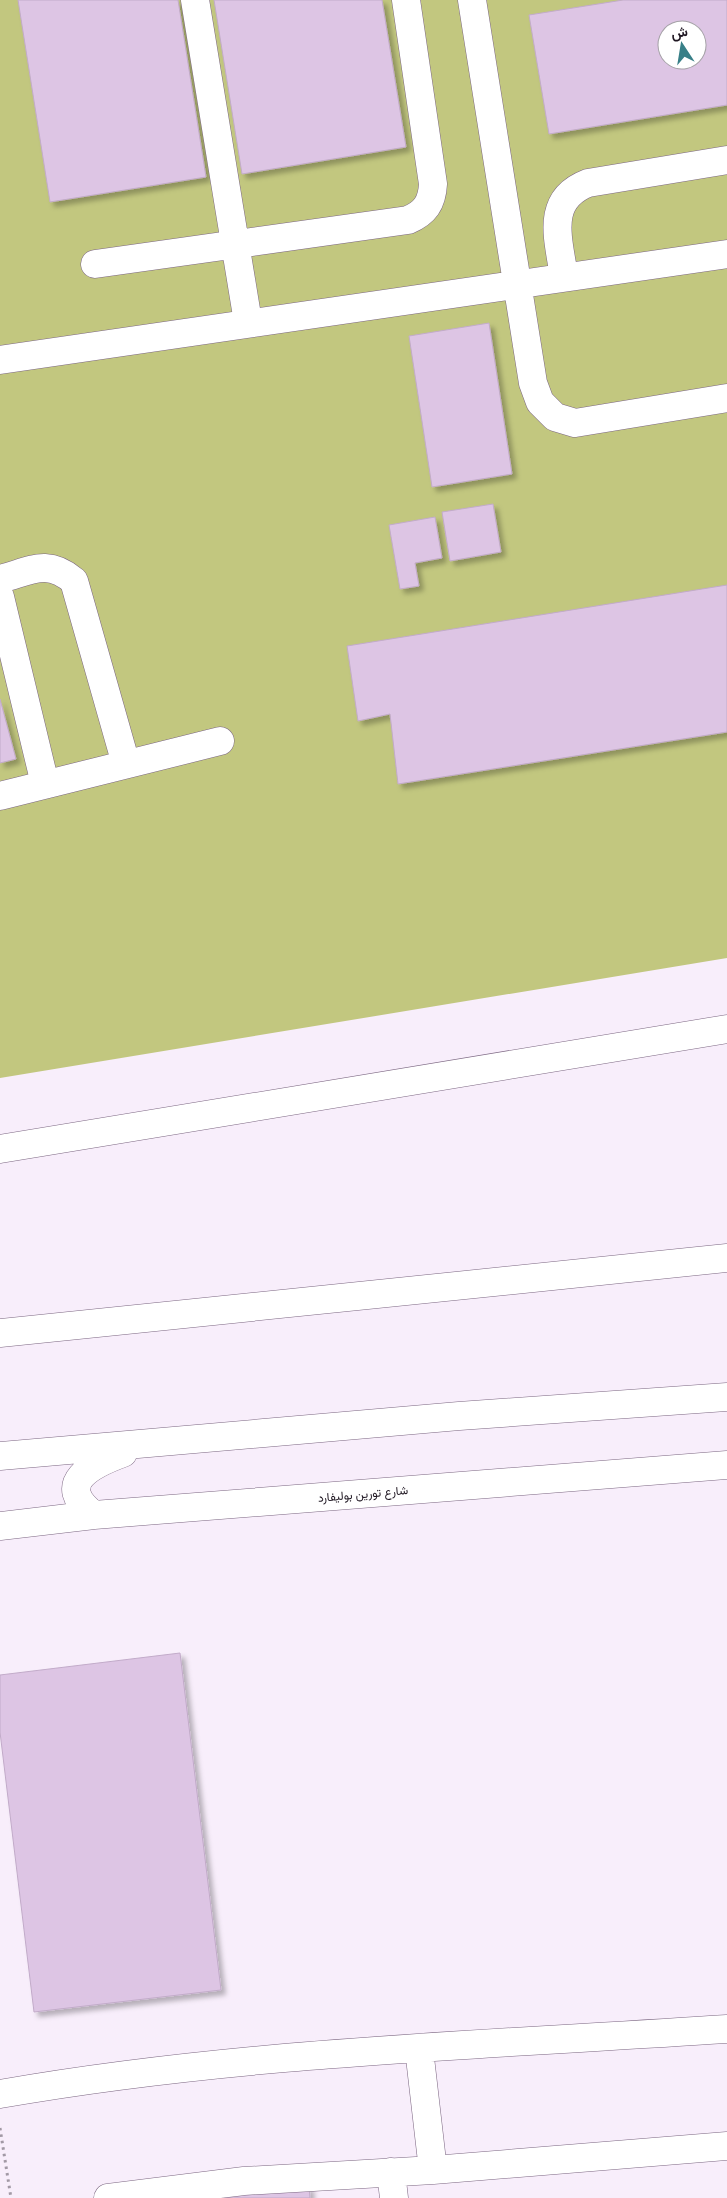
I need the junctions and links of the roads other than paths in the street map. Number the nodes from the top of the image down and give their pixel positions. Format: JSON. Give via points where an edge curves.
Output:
{"nodes":[{"id":1,"x":195,"y":0,"type":"edge"},
{"id":2,"x":406,"y":0,"type":"edge"},
{"id":3,"x":472,"y":0,"type":"edge"},
{"id":4,"x":727,"y":160,"type":"edge"},
{"id":5,"x":235,"y":245,"type":"junction"},
{"id":6,"x":727,"y":254,"type":"edge"},
{"id":7,"x":95,"y":264,"type":"dead end"},
{"id":8,"x":564,"y":277,"type":"junction"},
{"id":9,"x":516,"y":283,"type":"junction"},
{"id":10,"x":248,"y":322,"type":"junction"},
{"id":11,"x":0,"y":360,"type":"edge"},
{"id":12,"x":727,"y":398,"type":"edge"},
{"id":13,"x":0,"y":579,"type":"edge"},
{"id":14,"x":0,"y":597,"type":"edge"},
{"id":15,"x":220,"y":742,"type":"dead end"},
{"id":16,"x":126,"y":764,"type":"junction"},
{"id":17,"x":45,"y":784,"type":"junction"},
{"id":18,"x":0,"y":796,"type":"edge"},
{"id":19,"x":727,"y":1029,"type":"edge"},
{"id":20,"x":0,"y":1149,"type":"edge"},
{"id":21,"x":727,"y":1258,"type":"edge"},
{"id":22,"x":0,"y":1333,"type":"edge"},
{"id":23,"x":727,"y":1397,"type":"edge"},
{"id":24,"x":145,"y":1444,"type":"junction"},
{"id":25,"x":0,"y":1456,"type":"edge"},
{"id":26,"x":727,"y":1465,"type":"edge"},
{"id":27,"x":94,"y":1515,"type":"junction"},
{"id":28,"x":0,"y":1526,"type":"edge"},
{"id":29,"x":727,"y":2030,"type":"edge"},
{"id":30,"x":419,"y":2049,"type":"junction"},
{"id":31,"x":0,"y":2094,"type":"edge"},
{"id":32,"x":727,"y":2146,"type":"edge"},
{"id":33,"x":433,"y":2170,"type":"junction"},
{"id":34,"x":392,"y":2185,"type":"edge"},
{"id":35,"x":108,"y":2198,"type":"edge"}],
"edges":[{"from":1,"to":5,"type":"main road"},
{"from":2,"to":5,"type":"main road","via":[[433,184],[428,207],[419,216],[408,220]]},
{"from":3,"to":9,"type":"main road"},
{"from":4,"to":8,"type":"main road","via":[[588,183],[574,190],[562,202],[557,219]]},
{"from":5,"to":7,"type":"main road"},
{"from":5,"to":10,"type":"main road"},
{"from":6,"to":8,"type":"main road"},
{"from":8,"to":9,"type":"main road"},
{"from":9,"to":10,"type":"main road"},
{"from":9,"to":12,"type":"main road","via":[[534,383],[540,402],[555,417],[574,423]]},
{"from":10,"to":11,"type":"main road"},
{"from":13,"to":16,"type":"main road","via":[[45,567],[61,570],[74,581]]},
{"from":14,"to":17,"type":"main road"},
{"from":15,"to":16,"type":"main road"},
{"from":16,"to":17,"type":"main road"},
{"from":17,"to":18,"type":"main road"},
{"from":19,"to":20,"type":"main road"},
{"from":21,"to":22,"type":"main road"},
{"from":23,"to":24,"type":"main road","via":[[459,1416]]},
{"from":24,"to":25,"type":"main road"},
{"from":24,"to":27,"type":"main road","via":[[100,1461],[78,1480],[76,1494],[82,1507]]},
{"from":26,"to":27,"type":"main road","name":"شارع تورين بوليفارد"},
{"from":27,"to":28,"type":"main road","name":"شارع تورين بوليفارد"},
{"from":29,"to":30,"type":"main road"},
{"from":30,"to":31,"type":"main road","via":[[228,2064]]},
{"from":30,"to":33,"type":"main road"},
{"from":32,"to":33,"type":"main road"},
{"from":33,"to":34,"type":"main road"},
{"from":34,"to":35,"type":"main road","via":[[244,2181]]}]}
